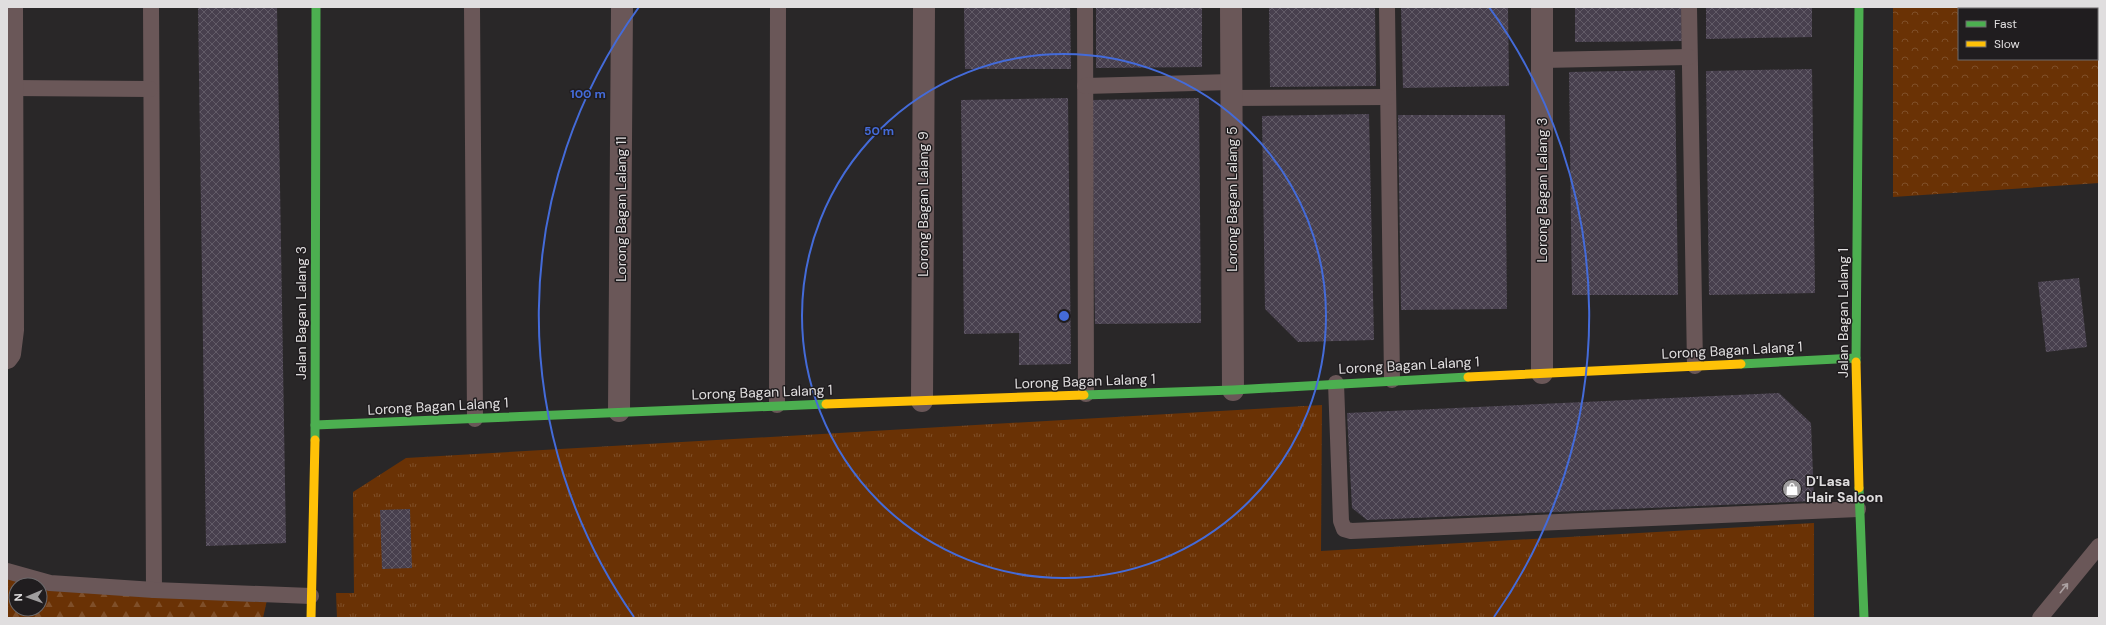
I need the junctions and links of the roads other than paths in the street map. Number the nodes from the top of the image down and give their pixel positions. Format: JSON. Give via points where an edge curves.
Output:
{"nodes":[{"id":1,"x":12,"y":7,"type":"edge"},
{"id":2,"x":151,"y":7,"type":"edge"},
{"id":3,"x":316,"y":7,"type":"edge"},
{"id":4,"x":472,"y":7,"type":"edge"},
{"id":5,"x":622,"y":7,"type":"edge"},
{"id":6,"x":778,"y":7,"type":"edge"},
{"id":7,"x":924,"y":7,"type":"edge"},
{"id":8,"x":1085,"y":7,"type":"edge"},
{"id":9,"x":1231,"y":7,"type":"edge"},
{"id":10,"x":1388,"y":7,"type":"edge"},
{"id":11,"x":1542,"y":7,"type":"edge"},
{"id":12,"x":1689,"y":7,"type":"edge"},
{"id":13,"x":1859,"y":7,"type":"edge"},
{"id":14,"x":1690,"y":57,"type":"junction"},
{"id":15,"x":1543,"y":60,"type":"junction"},
{"id":16,"x":1085,"y":86,"type":"junction"},
{"id":17,"x":11,"y":88,"type":"junction"},
{"id":18,"x":150,"y":88,"type":"junction"},
{"id":19,"x":1231,"y":90,"type":"junction"},
{"id":20,"x":1388,"y":97,"type":"junction"},
{"id":21,"x":7,"y":358,"type":"edge"},
{"id":22,"x":1856,"y":358,"type":"junction"},
{"id":23,"x":1695,"y":366,"type":"junction"},
{"id":24,"x":1542,"y":373,"type":"junction"},
{"id":25,"x":1392,"y":380,"type":"junction"},
{"id":26,"x":1336,"y":383,"type":"junction"},
{"id":27,"x":1233,"y":390,"type":"junction"},
{"id":28,"x":1086,"y":394,"type":"junction"},
{"id":29,"x":922,"y":401,"type":"junction"},
{"id":30,"x":777,"y":405,"type":"junction"},
{"id":31,"x":619,"y":411,"type":"junction"},
{"id":32,"x":475,"y":419,"type":"junction"},
{"id":33,"x":315,"y":426,"type":"junction"},
{"id":34,"x":1858,"y":510,"type":"junction"},
{"id":35,"x":2099,"y":546,"type":"edge"},
{"id":36,"x":7,"y":571,"type":"edge"},
{"id":37,"x":154,"y":590,"type":"junction"},
{"id":38,"x":311,"y":596,"type":"junction"},
{"id":39,"x":1864,"y":616,"type":"edge"},
{"id":40,"x":311,"y":618,"type":"edge"},
{"id":41,"x":2040,"y":618,"type":"edge"}],
"edges":[{"from":1,"to":17,"type":"street"},
{"from":2,"to":18,"type":"lane"},
{"from":3,"to":33,"type":"street","name":"Jalan Bagan Lalang 3"},
{"from":4,"to":32,"type":"lane"},
{"from":5,"to":31,"type":"street","name":"Lorong Bagan Lalang 11"},
{"from":6,"to":30,"type":"lane"},
{"from":7,"to":29,"type":"street","name":"Lorong Bagan Lalang 9"},
{"from":8,"to":16,"type":"lane"},
{"from":9,"to":19,"type":"street","name":"Lorong Bagan Lalang 5"},
{"from":10,"to":20,"type":"lane"},
{"from":11,"to":15,"type":"street","name":"Lorong Bagan Lalang 3"},
{"from":12,"to":14,"type":"lane"},
{"from":13,"to":22,"type":"street","name":"Jalan Bagan Lalang 1"},
{"from":14,"to":15,"type":"lane"},
{"from":14,"to":23,"type":"lane"},
{"from":15,"to":24,"type":"street","name":"Lorong Bagan Lalang 3"},
{"from":16,"to":19,"type":"lane"},
{"from":16,"to":28,"type":"lane"},
{"from":17,"to":18,"type":"lane"},
{"from":17,"to":21,"type":"street","via":[[13,330],[10,354]]},
{"from":18,"to":37,"type":"lane"},
{"from":19,"to":20,"type":"lane"},
{"from":19,"to":27,"type":"street","name":"Lorong Bagan Lalang 5"},
{"from":20,"to":25,"type":"lane"},
{"from":22,"to":23,"type":"street","name":"Lorong Bagan Lalang 1"},
{"from":22,"to":34,"type":"street","name":"Jalan Bagan Lalang 1"},
{"from":23,"to":24,"type":"street","name":"Lorong Bagan Lalang 1"},
{"from":24,"to":25,"type":"street","name":"Lorong Bagan Lalang 1"},
{"from":25,"to":26,"type":"street","name":"Lorong Bagan Lalang 1"},
{"from":26,"to":27,"type":"street","name":"Lorong Bagan Lalang 1"},
{"from":26,"to":34,"type":"lane","via":[[1341,521],[1344,529],[1351,531]]},
{"from":27,"to":28,"type":"street","name":"Lorong Bagan Lalang 1"},
{"from":28,"to":29,"type":"street","name":"Lorong Bagan Lalang 1"},
{"from":29,"to":30,"type":"street","name":"Lorong Bagan Lalang 1"},
{"from":30,"to":31,"type":"street","name":"Lorong Bagan Lalang 1"},
{"from":31,"to":32,"type":"street","name":"Lorong Bagan Lalang 1"},
{"from":32,"to":33,"type":"street","name":"Lorong Bagan Lalang 1"},
{"from":33,"to":38,"type":"street","name":"Jalan Bagan Lalang 3"},
{"from":34,"to":39,"type":"street","name":"Jalan Bagan Lalang 1"},
{"from":41,"to":35,"type":"lane","one_way":true},
{"from":36,"to":37,"type":"lane","via":[[50,582]]},
{"from":37,"to":38,"type":"lane"},
{"from":38,"to":40,"type":"street","name":"Jalan Bagan Lalang 3"}]}
